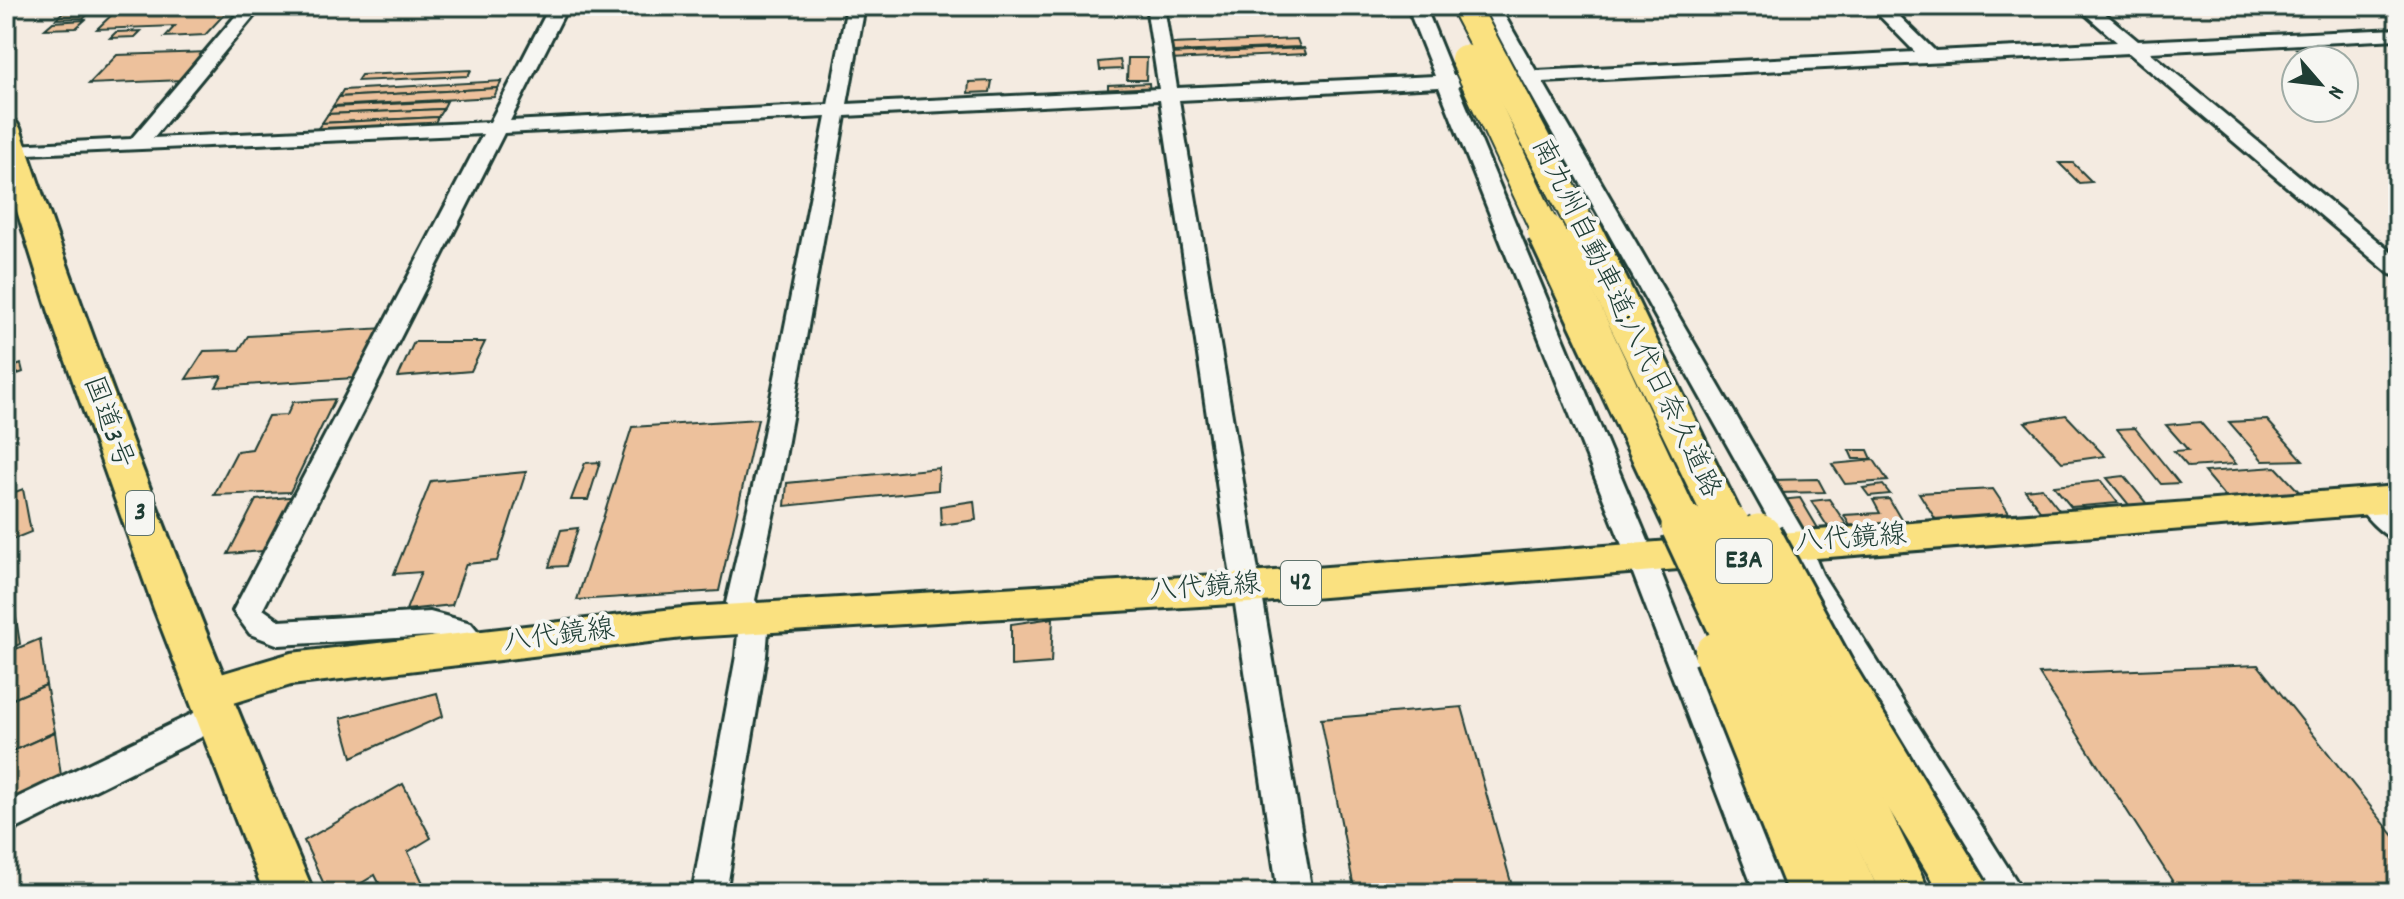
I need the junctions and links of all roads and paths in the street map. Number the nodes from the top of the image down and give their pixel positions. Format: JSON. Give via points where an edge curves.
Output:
{"nodes":[{"id":1,"x":253,"y":6,"type":"edge"},
{"id":2,"x":559,"y":6,"type":"edge"},
{"id":3,"x":856,"y":6,"type":"edge"},
{"id":4,"x":1155,"y":6,"type":"edge"},
{"id":5,"x":1416,"y":6,"type":"edge"},
{"id":6,"x":1441,"y":6,"type":"edge"},
{"id":7,"x":1465,"y":6,"type":"edge"},
{"id":8,"x":1490,"y":6,"type":"edge"},
{"id":9,"x":1879,"y":6,"type":"edge"},
{"id":10,"x":2085,"y":6,"type":"edge"},
{"id":11,"x":2398,"y":34,"type":"edge"},
{"id":12,"x":2134,"y":47,"type":"junction"},
{"id":13,"x":1939,"y":57,"type":"junction"},
{"id":14,"x":1527,"y":78,"type":"junction"},
{"id":15,"x":1450,"y":82,"type":"junction"},
{"id":16,"x":1170,"y":95,"type":"junction"},
{"id":17,"x":838,"y":113,"type":"junction"},
{"id":18,"x":496,"y":126,"type":"junction"},
{"id":19,"x":10,"y":139,"type":"edge"},
{"id":20,"x":139,"y":142,"type":"junction"},
{"id":21,"x":1583,"y":230,"type":"junction"},
{"id":22,"x":1562,"y":266,"type":"junction"},
{"id":23,"x":2398,"y":269,"type":"edge"},
{"id":24,"x":2383,"y":500,"type":"edge"},
{"id":25,"x":2398,"y":531,"type":"edge"},
{"id":26,"x":1797,"y":545,"type":"junction"},
{"id":27,"x":1640,"y":555,"type":"junction"},
{"id":28,"x":1249,"y":588,"type":"junction"},
{"id":29,"x":754,"y":619,"type":"junction"},
{"id":30,"x":476,"y":647,"type":"junction"},
{"id":31,"x":212,"y":705,"type":"junction"},
{"id":32,"x":6,"y":819,"type":"edge"},
{"id":33,"x":289,"y":893,"type":"edge"},
{"id":34,"x":709,"y":893,"type":"edge"},
{"id":35,"x":1295,"y":893,"type":"edge"},
{"id":36,"x":1772,"y":893,"type":"edge"},
{"id":37,"x":1812,"y":893,"type":"edge"},
{"id":38,"x":1855,"y":893,"type":"edge"},
{"id":39,"x":1905,"y":893,"type":"edge"},
{"id":40,"x":1966,"y":893,"type":"edge"},
{"id":41,"x":2007,"y":893,"type":"edge"}],
"edges":[{"from":1,"to":20,"type":"street"},
{"from":2,"to":18,"type":"street"},
{"from":3,"to":17,"type":"street"},
{"from":4,"to":16,"type":"street"},
{"from":5,"to":15,"type":"street"},
{"from":6,"to":22,"type":"highway","name":"南九州自動車道;八代日奈久道路","number":"E3A","bridge":true},
{"from":7,"to":21,"type":"highway","name":"南九州自動車道;八代日奈久道路","number":"E3A","bridge":true},
{"from":8,"to":14,"type":"street"},
{"from":9,"to":13,"type":"street"},
{"from":10,"to":12,"type":"street"},
{"from":11,"to":12,"type":"street"},
{"from":12,"to":13,"type":"street"},
{"from":12,"to":23,"type":"street"},
{"from":13,"to":14,"type":"street"},
{"from":14,"to":15,"type":"street"},
{"from":14,"to":26,"type":"street"},
{"from":15,"to":16,"type":"street"},
{"from":15,"to":27,"type":"street"},
{"from":16,"to":17,"type":"street"},
{"from":16,"to":28,"type":"street"},
{"from":17,"to":18,"type":"street"},
{"from":17,"to":29,"type":"street","via":[[740,603]]},
{"from":18,"to":20,"type":"street"},
{"from":18,"to":30,"type":"street","via":[[248,611],[260,626],[279,633],[430,624],[461,631]]},
{"from":19,"to":20,"type":"street"},
{"from":19,"to":31,"type":"highway","name":"国道3号","number":"3","via":[[77,347]]},
{"from":21,"to":39,"type":"highway","name":"南九州自動車道;八代日奈久道路","number":"E3A","bridge":true},
{"from":21,"to":40,"type":"highway","bridge":true,"via":[[1629,297],[1835,677]]},
{"from":22,"to":37,"type":"highway","bridge":true,"via":[[1577,320]]},
{"from":22,"to":38,"type":"highway","name":"南九州自動車道;八代日奈久道路","number":"E3A","bridge":true},
{"from":24,"to":25,"type":"street"},
{"from":24,"to":26,"type":"main road","name":"八代鏡線","number":"42"},
{"from":26,"to":27,"type":"main road","name":"八代鏡線","number":"42"},
{"from":26,"to":41,"type":"street","via":[[1809,577]]},
{"from":27,"to":28,"type":"main road","name":"八代鏡線","number":"42"},
{"from":27,"to":36,"type":"street"},
{"from":28,"to":29,"type":"main road","name":"八代鏡線","number":"42"},
{"from":28,"to":35,"type":"street"},
{"from":29,"to":30,"type":"main road","name":"八代鏡線","number":"42"},
{"from":29,"to":34,"type":"street"},
{"from":30,"to":31,"type":"main road","name":"八代鏡線","number":"42","via":[[291,669]]},
{"from":31,"to":32,"type":"street"},
{"from":31,"to":33,"type":"highway","name":"国道3号","number":"3"}]}
